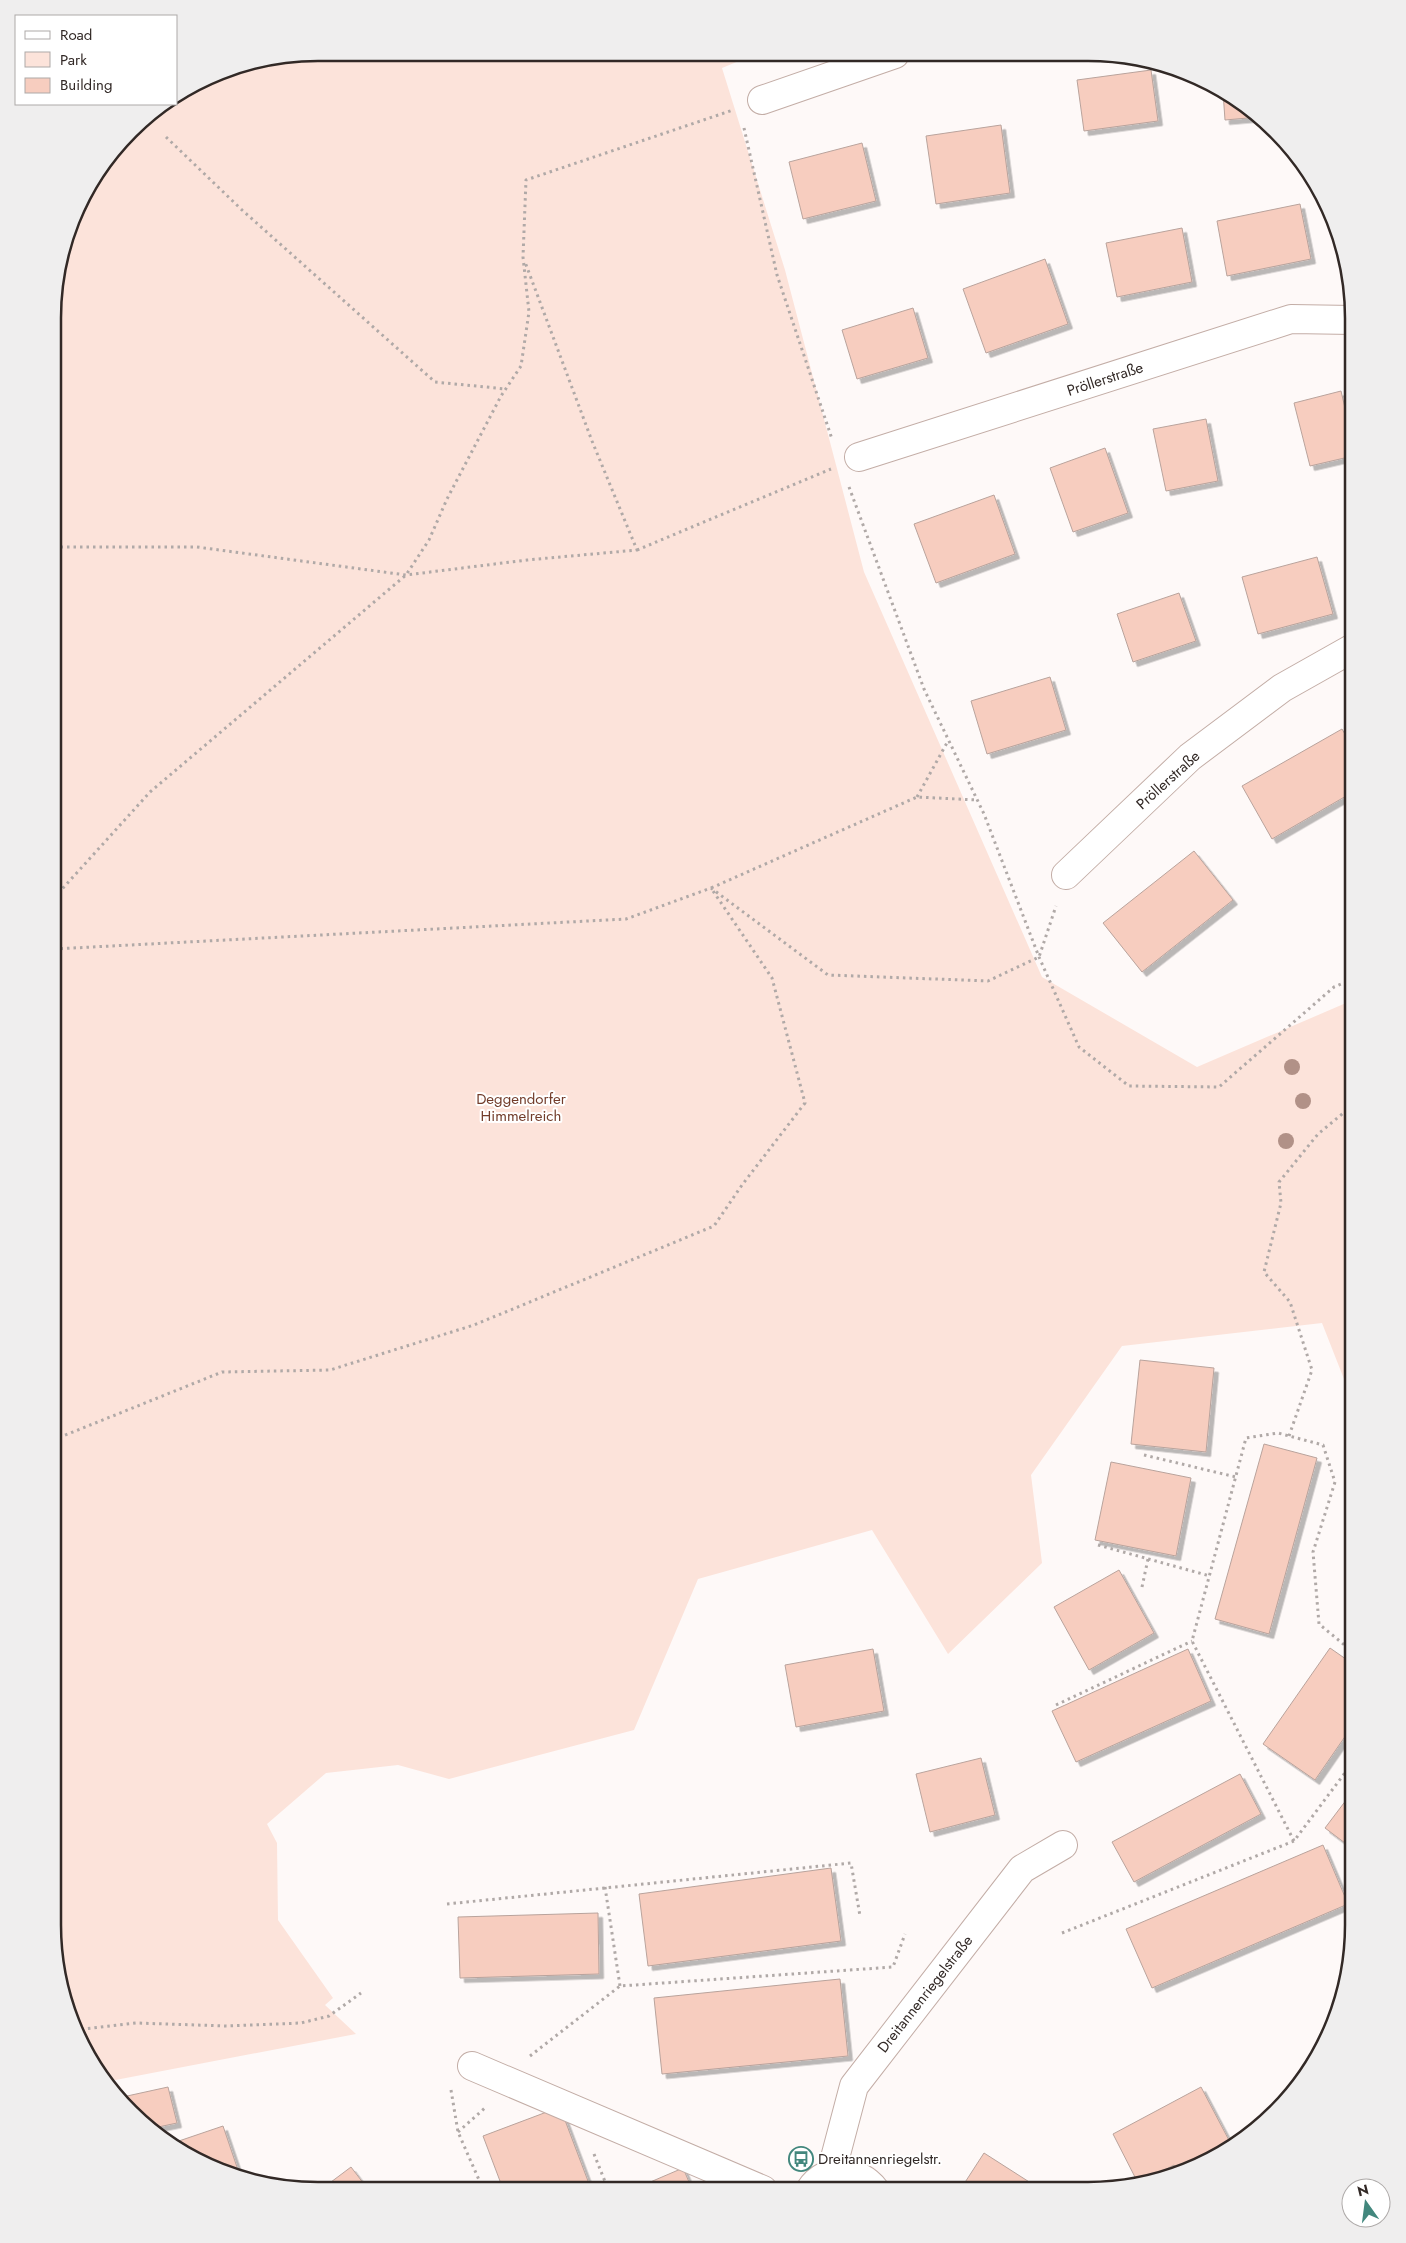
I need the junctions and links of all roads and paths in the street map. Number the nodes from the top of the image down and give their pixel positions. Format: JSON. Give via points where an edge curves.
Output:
{"nodes":[{"id":1,"x":874,"y":61,"type":"edge"},
{"id":2,"x":750,"y":104,"type":"junction"},
{"id":3,"x":166,"y":137,"type":"dead end"},
{"id":4,"x":523,"y":257,"type":"junction"},
{"id":5,"x":1345,"y":320,"type":"edge"},
{"id":6,"x":506,"y":389,"type":"junction"},
{"id":7,"x":850,"y":461,"type":"junction"},
{"id":8,"x":61,"y":547,"type":"edge"},
{"id":9,"x":637,"y":550,"type":"junction"},
{"id":10,"x":406,"y":575,"type":"junction"},
{"id":11,"x":1345,"y":653,"type":"edge"},
{"id":12,"x":948,"y":740,"type":"junction"},
{"id":13,"x":917,"y":797,"type":"junction"},
{"id":14,"x":977,"y":800,"type":"junction"},
{"id":15,"x":1066,"y":874,"type":"joint"},
{"id":16,"x":711,"y":888,"type":"junction"},
{"id":17,"x":61,"y":890,"type":"edge"},
{"id":18,"x":61,"y":949,"type":"edge"},
{"id":19,"x":1039,"y":957,"type":"junction"},
{"id":20,"x":1345,"y":982,"type":"edge"},
{"id":21,"x":1345,"y":1112,"type":"edge"},
{"id":22,"x":1289,"y":1436,"type":"junction"},
{"id":23,"x":61,"y":1437,"type":"edge"},
{"id":24,"x":1144,"y":1455,"type":"dead end"},
{"id":25,"x":1236,"y":1478,"type":"junction"},
{"id":26,"x":1098,"y":1545,"type":"dead end"},
{"id":27,"x":1148,"y":1559,"type":"junction"},
{"id":28,"x":1210,"y":1576,"type":"junction"},
{"id":29,"x":1142,"y":1587,"type":"dead end"},
{"id":30,"x":1192,"y":1641,"type":"junction"},
{"id":31,"x":1345,"y":1645,"type":"edge"},
{"id":32,"x":1056,"y":1705,"type":"dead end"},
{"id":33,"x":1345,"y":1773,"type":"edge"},
{"id":34,"x":1294,"y":1841,"type":"junction"},
{"id":35,"x":1064,"y":1846,"type":"dead end"},
{"id":36,"x":605,"y":1887,"type":"junction"},
{"id":37,"x":447,"y":1904,"type":"dead end"},
{"id":38,"x":860,"y":1916,"type":"dead end"},
{"id":39,"x":1062,"y":1932,"type":"dead end"},
{"id":40,"x":905,"y":1934,"type":"dead end"},
{"id":41,"x":620,"y":1986,"type":"junction"},
{"id":42,"x":361,"y":1993,"type":"dead end"},
{"id":43,"x":84,"y":2029,"type":"edge"},
{"id":44,"x":472,"y":2066,"type":"dead end"},
{"id":45,"x":502,"y":2078,"type":"junction"},
{"id":46,"x":458,"y":2132,"type":"dead end"},
{"id":47,"x":831,"y":2173,"type":"junction"},
{"id":48,"x":480,"y":2182,"type":"edge"},
{"id":49,"x":746,"y":2182,"type":"edge"},
{"id":50,"x":817,"y":2182,"type":"edge"},
{"id":51,"x":869,"y":2182,"type":"edge"}],
"edges":[{"from":1,"to":2,"type":"street"},
{"from":2,"to":4,"type":"path","via":[[526,180]]},
{"from":2,"to":7,"type":"path","via":[[777,275]]},
{"from":3,"to":6,"type":"path","via":[[242,210],[435,382]]},
{"from":4,"to":6,"type":"path","via":[[529,312],[521,366]]},
{"from":4,"to":9,"type":"path"},
{"from":5,"to":7,"type":"street","name":"Pröllerstraße","via":[[1291,320]]},
{"from":6,"to":10,"type":"path","via":[[447,499],[429,540]]},
{"from":7,"to":9,"type":"path"},
{"from":7,"to":12,"type":"path","via":[[924,690]]},
{"from":8,"to":10,"type":"path","via":[[198,548]]},
{"from":9,"to":10,"type":"path"},
{"from":10,"to":17,"type":"path","via":[[150,792]]},
{"from":11,"to":15,"type":"street","name":"Pröllerstraße","via":[[1282,688],[1190,757]]},
{"from":12,"to":13,"type":"path"},
{"from":12,"to":14,"type":"path"},
{"from":13,"to":14,"type":"path"},
{"from":13,"to":16,"type":"path"},
{"from":14,"to":19,"type":"path"},
{"from":15,"to":19,"type":"path"},
{"from":16,"to":18,"type":"path","via":[[626,919]]},
{"from":16,"to":19,"type":"path","via":[[828,975],[988,981]]},
{"from":16,"to":23,"type":"path","via":[[772,978],[805,1103],[714,1226],[474,1326],[330,1370],[222,1372]]},
{"from":19,"to":20,"type":"path","via":[[1079,1047],[1129,1086],[1219,1087],[1334,987]]},
{"from":21,"to":22,"type":"path","via":[[1318,1134],[1279,1182],[1281,1203],[1264,1272],[1290,1302],[1312,1370]]},
{"from":22,"to":25,"type":"path","via":[[1278,1433],[1246,1438]]},
{"from":22,"to":31,"type":"path","via":[[1323,1445],[1335,1482],[1314,1552],[1319,1624]]},
{"from":24,"to":25,"type":"path"},
{"from":25,"to":28,"type":"path"},
{"from":26,"to":27,"type":"path"},
{"from":27,"to":28,"type":"path"},
{"from":27,"to":29,"type":"path"},
{"from":28,"to":30,"type":"path"},
{"from":30,"to":32,"type":"path"},
{"from":30,"to":34,"type":"path"},
{"from":33,"to":34,"type":"path"},
{"from":34,"to":39,"type":"path"},
{"from":35,"to":47,"type":"street","name":"Dreitannenriegelstraße","via":[[1022,1869],[854,2086]]},
{"from":36,"to":37,"type":"path"},
{"from":36,"to":38,"type":"path","via":[[851,1863]]},
{"from":36,"to":41,"type":"path"},
{"from":40,"to":41,"type":"path","via":[[893,1967]]},
{"from":41,"to":45,"type":"path"},
{"from":42,"to":43,"type":"path","via":[[330,2016],[301,2022],[227,2026],[136,2023]]},
{"from":44,"to":45,"type":"street"},
{"from":45,"to":49,"type":"street"},
{"from":46,"to":48,"type":"path"},
{"from":47,"to":50,"type":"street"},
{"from":47,"to":51,"type":"street","via":[[858,2175]]}]}
